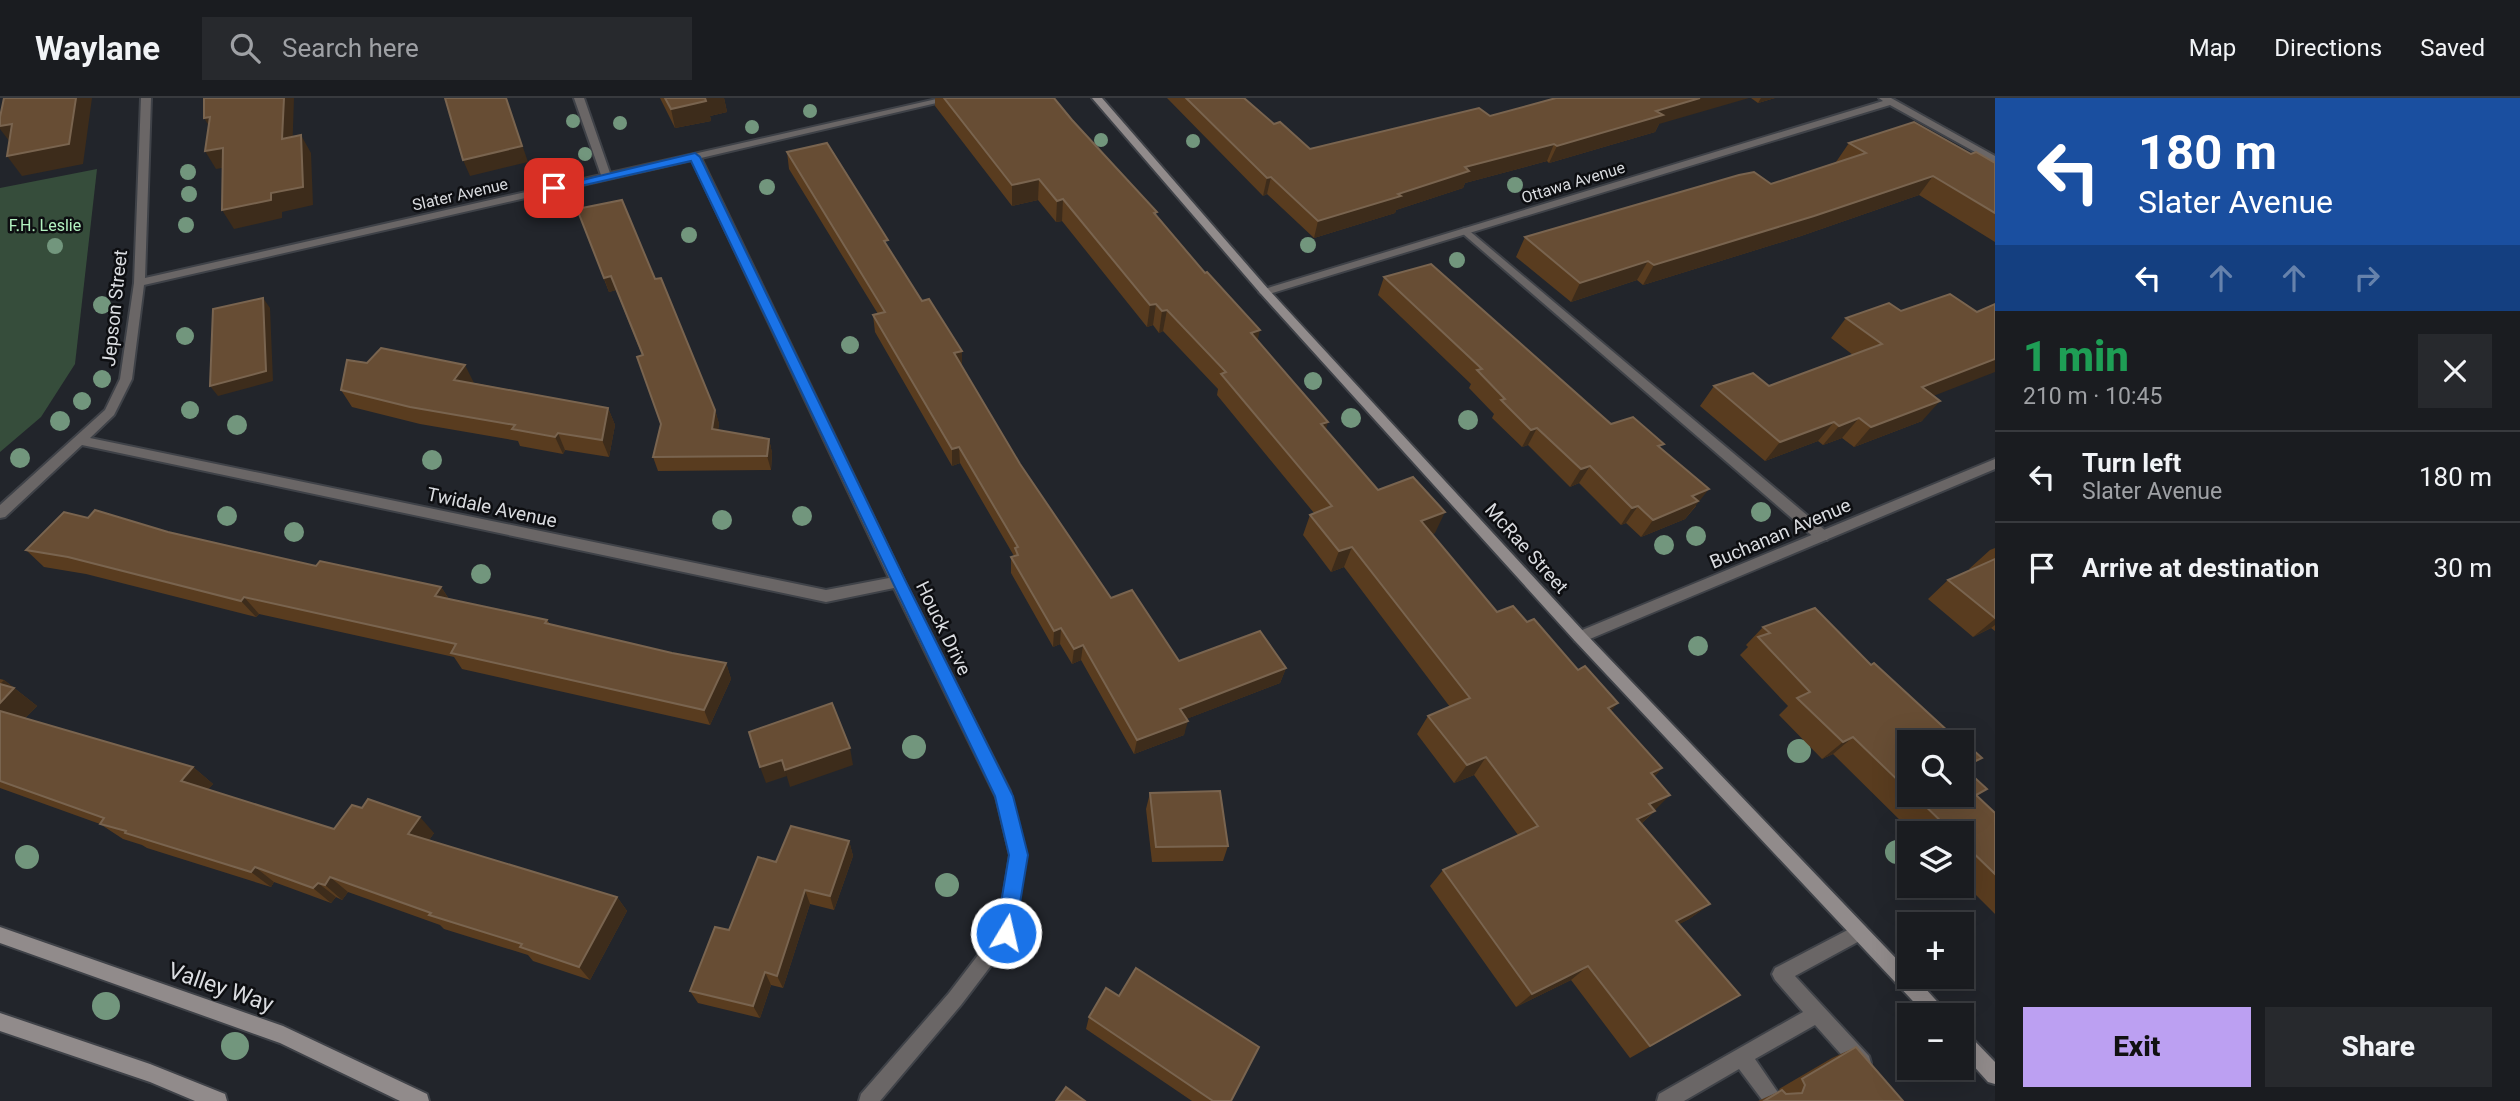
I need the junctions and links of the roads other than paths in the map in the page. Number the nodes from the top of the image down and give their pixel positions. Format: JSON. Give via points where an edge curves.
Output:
{"nodes":[{"id":1,"x":146,"y":98,"type":"edge"},
{"id":2,"x":579,"y":98,"type":"edge"},
{"id":3,"x":953,"y":98,"type":"edge"},
{"id":4,"x":1097,"y":98,"type":"edge"},
{"id":5,"x":1887,"y":100,"type":"edge"},
{"id":6,"x":695,"y":157,"type":"junction"},
{"id":7,"x":1995,"y":160,"type":"edge"},
{"id":8,"x":606,"y":176,"type":"junction"},
{"id":9,"x":1466,"y":231,"type":"junction"},
{"id":10,"x":139,"y":284,"type":"junction"},
{"id":11,"x":1265,"y":292,"type":"junction"},
{"id":12,"x":78,"y":440,"type":"junction"},
{"id":13,"x":1995,"y":464,"type":"edge"},
{"id":14,"x":0,"y":513,"type":"edge"},
{"id":15,"x":1822,"y":536,"type":"junction"},
{"id":16,"x":898,"y":582,"type":"junction"},
{"id":17,"x":1580,"y":637,"type":"junction"},
{"id":18,"x":1859,"y":932,"type":"junction"},
{"id":19,"x":0,"y":935,"type":"edge"},
{"id":20,"x":1927,"y":1003,"type":"edge"},
{"id":21,"x":1818,"y":1013,"type":"junction"},
{"id":22,"x":0,"y":1022,"type":"edge"},
{"id":23,"x":1974,"y":1053,"type":"edge"},
{"id":24,"x":1742,"y":1057,"type":"junction"},
{"id":25,"x":1995,"y":1075,"type":"edge"},
{"id":26,"x":1878,"y":1081,"type":"edge"},
{"id":27,"x":1770,"y":1094,"type":"edge"},
{"id":28,"x":1687,"y":1096,"type":"edge"},
{"id":29,"x":218,"y":1101,"type":"edge"},
{"id":30,"x":420,"y":1101,"type":"edge"},
{"id":31,"x":868,"y":1101,"type":"edge"},
{"id":32,"x":1666,"y":1101,"type":"edge"}],
"edges":[{"from":1,"to":10,"type":"street","name":"Jepson Street"},
{"from":2,"to":8,"type":"street"},
{"from":3,"to":6,"type":"street","name":"Slater Avenue"},
{"from":4,"to":11,"type":"street","name":"McRae Street"},
{"from":5,"to":7,"type":"street"},
{"from":5,"to":9,"type":"street","name":"Ottawa Avenue"},
{"from":6,"to":8,"type":"street","name":"Slater Avenue"},
{"from":6,"to":16,"type":"street","name":"Houck Drive"},
{"from":8,"to":10,"type":"street","name":"Slater Avenue"},
{"from":9,"to":11,"type":"street","name":"Ottawa Avenue"},
{"from":9,"to":15,"type":"street"},
{"from":10,"to":12,"type":"street","name":"Jepson Street","via":[[126,379],[110,412]]},
{"from":11,"to":17,"type":"street","name":"McRae Street"},
{"from":12,"to":14,"type":"street","name":"Jepson Street"},
{"from":12,"to":16,"type":"street","name":"Twidale Avenue","via":[[826,596]]},
{"from":13,"to":15,"type":"street","name":"Buchanan Avenue"},
{"from":15,"to":17,"type":"street","name":"Buchanan Avenue"},
{"from":16,"to":31,"type":"street","name":"Houck Drive","via":[[1004,796],[1018,855],[1006,933]]},
{"from":17,"to":18,"type":"street","name":"McRae Street"},
{"from":18,"to":20,"type":"street","name":"McRae Street"},
{"from":18,"to":21,"type":"street","via":[[1781,974]]},
{"from":19,"to":30,"type":"street","name":"Valley Way","via":[[283,1035]]},
{"from":21,"to":24,"type":"street"},
{"from":21,"to":26,"type":"street"},
{"from":22,"to":29,"type":"street"},
{"from":23,"to":25,"type":"street"},
{"from":24,"to":27,"type":"street"},
{"from":24,"to":28,"type":"street"},
{"from":28,"to":32,"type":"street"}]}
